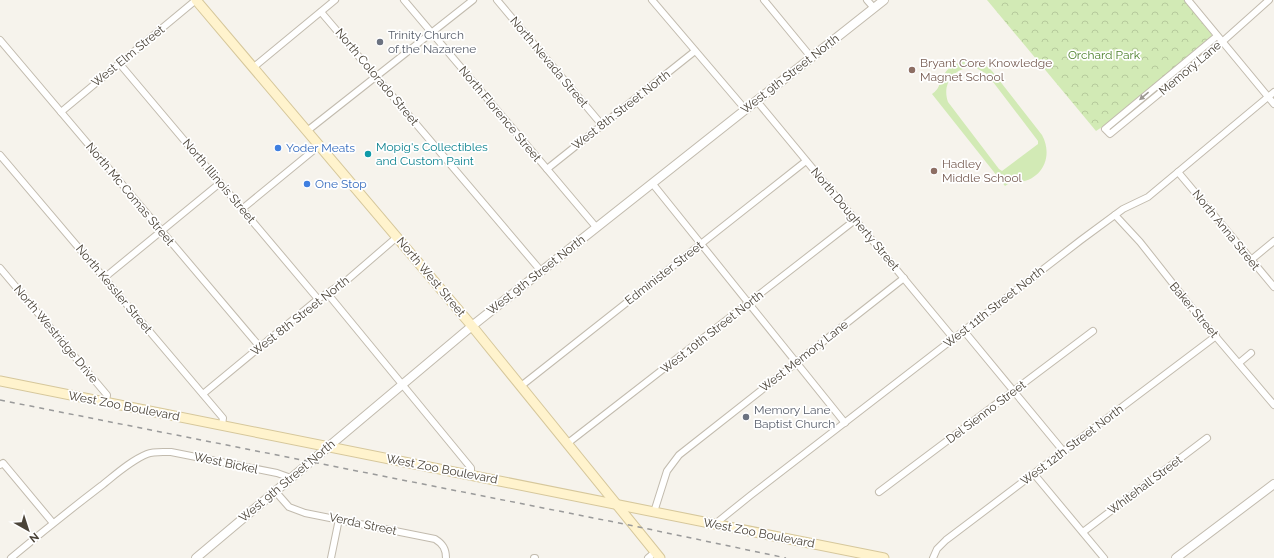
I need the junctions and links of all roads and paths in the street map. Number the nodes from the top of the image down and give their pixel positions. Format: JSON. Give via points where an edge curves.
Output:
{"nodes":[{"id":1,"x":196,"y":0,"type":"edge"},
{"id":2,"x":336,"y":0,"type":"edge"},
{"id":3,"x":404,"y":0,"type":"edge"},
{"id":4,"x":473,"y":0,"type":"edge"},
{"id":5,"x":496,"y":0,"type":"edge"},
{"id":6,"x":652,"y":0,"type":"edge"},
{"id":7,"x":764,"y":0,"type":"edge"},
{"id":8,"x":867,"y":0,"type":"edge"},
{"id":9,"x":884,"y":0,"type":"edge"},
{"id":10,"x":1188,"y":0,"type":"edge"},
{"id":11,"x":1269,"y":0,"type":"edge"},
{"id":12,"x":874,"y":8,"type":"junction"},
{"id":13,"x":321,"y":12,"type":"junction"},
{"id":14,"x":431,"y":33,"type":"junction"},
{"id":15,"x":1217,"y":36,"type":"junction"},
{"id":16,"x":0,"y":40,"type":"edge"},
{"id":17,"x":1222,"y":42,"type":"junction"},
{"id":18,"x":695,"y":51,"type":"junction"},
{"id":19,"x":811,"y":57,"type":"junction"},
{"id":20,"x":119,"y":63,"type":"junction"},
{"id":21,"x":254,"y":67,"type":"junction"},
{"id":22,"x":376,"y":77,"type":"junction"},
{"id":23,"x":1274,"y":92,"type":"edge"},
{"id":24,"x":1268,"y":97,"type":"junction"},
{"id":25,"x":756,"y":100,"type":"junction"},
{"id":26,"x":1274,"y":104,"type":"edge"},
{"id":27,"x":745,"y":110,"type":"junction"},
{"id":28,"x":61,"y":112,"type":"junction"},
{"id":29,"x":602,"y":125,"type":"junction"},
{"id":30,"x":307,"y":131,"type":"junction"},
{"id":31,"x":320,"y":146,"type":"junction"},
{"id":32,"x":0,"y":155,"type":"edge"},
{"id":33,"x":806,"y":161,"type":"junction"},
{"id":34,"x":547,"y":169,"type":"junction"},
{"id":35,"x":1178,"y":172,"type":"junction"},
{"id":36,"x":220,"y":183,"type":"junction"},
{"id":37,"x":652,"y":183,"type":"junction"},
{"id":38,"x":242,"y":209,"type":"junction"},
{"id":39,"x":1115,"y":215,"type":"junction"},
{"id":40,"x":855,"y":220,"type":"junction"},
{"id":41,"x":596,"y":227,"type":"junction"},
{"id":42,"x":162,"y":231,"type":"junction"},
{"id":43,"x":397,"y":237,"type":"junction"},
{"id":44,"x":1274,"y":241,"type":"edge"},
{"id":45,"x":701,"y":244,"type":"junction"},
{"id":46,"x":1251,"y":260,"type":"junction"},
{"id":47,"x":0,"y":268,"type":"edge"},
{"id":48,"x":541,"y":271,"type":"junction"},
{"id":49,"x":104,"y":278,"type":"junction"},
{"id":50,"x":904,"y":278,"type":"junction"},
{"id":51,"x":1274,"y":287,"type":"edge"},
{"id":52,"x":326,"y":293,"type":"junction"},
{"id":53,"x":318,"y":299,"type":"junction"},
{"id":54,"x":748,"y":303,"type":"junction"},
{"id":55,"x":472,"y":326,"type":"junction"},
{"id":56,"x":964,"y":331,"type":"junction"},
{"id":57,"x":1093,"y":331,"type":"dead end"},
{"id":58,"x":1216,"y":336,"type":"junction"},
{"id":59,"x":954,"y":338,"type":"junction"},
{"id":60,"x":260,"y":347,"type":"junction"},
{"id":61,"x":1251,"y":353,"type":"dead end"},
{"id":62,"x":796,"y":362,"type":"junction"},
{"id":63,"x":1239,"y":363,"type":"junction"},
{"id":64,"x":0,"y":381,"type":"edge"},
{"id":65,"x":403,"y":384,"type":"junction"},
{"id":66,"x":521,"y":386,"type":"junction"},
{"id":67,"x":1013,"y":391,"type":"junction"},
{"id":68,"x":203,"y":394,"type":"junction"},
{"id":69,"x":106,"y":402,"type":"junction"},
{"id":70,"x":1274,"y":405,"type":"edge"},
{"id":71,"x":845,"y":422,"type":"junction"},
{"id":72,"x":222,"y":425,"type":"junction"},
{"id":73,"x":1207,"y":438,"type":"dead end"},
{"id":74,"x":568,"y":443,"type":"junction"},
{"id":75,"x":328,"y":447,"type":"junction"},
{"id":76,"x":1064,"y":452,"type":"junction"},
{"id":77,"x":2,"y":464,"type":"edge"},
{"id":78,"x":1034,"y":474,"type":"junction"},
{"id":79,"x":470,"y":475,"type":"junction"},
{"id":80,"x":291,"y":478,"type":"junction"},
{"id":81,"x":1274,"y":484,"type":"edge"},
{"id":82,"x":275,"y":491,"type":"junction"},
{"id":83,"x":879,"y":492,"type":"dead end"},
{"id":84,"x":617,"y":504,"type":"junction"},
{"id":85,"x":654,"y":512,"type":"junction"},
{"id":86,"x":339,"y":519,"type":"junction"},
{"id":87,"x":53,"y":523,"type":"junction"},
{"id":88,"x":715,"y":524,"type":"junction"},
{"id":89,"x":1083,"y":532,"type":"junction"},
{"id":90,"x":654,"y":556,"type":"edge"},
{"id":91,"x":11,"y":558,"type":"edge"},
{"id":92,"x":196,"y":558,"type":"edge"},
{"id":93,"x":331,"y":558,"type":"edge"},
{"id":94,"x":446,"y":558,"type":"edge"},
{"id":95,"x":884,"y":558,"type":"edge"},
{"id":96,"x":933,"y":558,"type":"edge"},
{"id":97,"x":1104,"y":558,"type":"edge"},
{"id":98,"x":1176,"y":558,"type":"edge"}],
"edges":[{"from":1,"to":20,"type":"street","name":"West Elm Street"},
{"from":1,"to":21,"type":"main road","name":"North West Street"},
{"from":2,"to":13,"type":"street"},
{"from":3,"to":14,"type":"street","name":"North Florence Street"},
{"from":4,"to":14,"type":"street"},
{"from":5,"to":29,"type":"street","name":"North Nevada Street"},
{"from":6,"to":18,"type":"street"},
{"from":7,"to":19,"type":"street"},
{"from":8,"to":12,"type":"street"},
{"from":9,"to":12,"type":"street","name":"West 9th Street North"},
{"from":10,"to":15,"type":"street"},
{"from":11,"to":17,"type":"street","name":"Memory Lane"},
{"from":12,"to":19,"type":"street","name":"West 9th Street North"},
{"from":13,"to":21,"type":"street"},
{"from":13,"to":22,"type":"street","name":"North Colorado Street"},
{"from":14,"to":22,"type":"street"},
{"from":14,"to":34,"type":"street","name":"North Florence Street"},
{"from":15,"to":17,"type":"street"},
{"from":15,"to":17,"type":"street","name":"Memory Lane","one_way":true,"via":[[1105,128],[1110,134]]},
{"from":16,"to":28,"type":"street","name":"North Mc Comas Street"},
{"from":17,"to":24,"type":"street"},
{"from":18,"to":27,"type":"street"},
{"from":18,"to":29,"type":"street","name":"West 8th Street North"},
{"from":19,"to":25,"type":"street","name":"West 9th Street North"},
{"from":20,"to":28,"type":"street","name":"West Elm Street"},
{"from":20,"to":36,"type":"street","name":"North Illinois Street"},
{"from":21,"to":30,"type":"main road","name":"North West Street"},
{"from":22,"to":30,"type":"street"},
{"from":22,"to":48,"type":"street","name":"North Colorado Street"},
{"from":23,"to":24,"type":"street","name":"West 11th Street North"},
{"from":24,"to":26,"type":"street"},
{"from":24,"to":35,"type":"street","name":"West 11th Street North"},
{"from":25,"to":27,"type":"street","name":"West 9th Street North"},
{"from":25,"to":33,"type":"street","name":"North Dougherty Street"},
{"from":27,"to":37,"type":"street","name":"West 9th Street North"},
{"from":28,"to":42,"type":"street","name":"North Mc Comas Street"},
{"from":29,"to":34,"type":"street","name":"West 8th Street North"},
{"from":30,"to":31,"type":"main road","name":"North West Street"},
{"from":31,"to":38,"type":"street"},
{"from":31,"to":43,"type":"main road","name":"North West Street"},
{"from":32,"to":49,"type":"street","name":"North Kessler Street"},
{"from":33,"to":40,"type":"street","name":"North Dougherty Street"},
{"from":33,"to":45,"type":"street","name":"Edminister Street"},
{"from":34,"to":41,"type":"street","name":"North Florence Street"},
{"from":35,"to":39,"type":"street","name":"West 11th Street North","via":[[1148,197]]},
{"from":35,"to":46,"type":"street","name":"North Anna Street"},
{"from":36,"to":38,"type":"street","name":"North Illinois Street"},
{"from":36,"to":42,"type":"street"},
{"from":37,"to":41,"type":"street","name":"West 9th Street North"},
{"from":37,"to":45,"type":"street"},
{"from":38,"to":53,"type":"street","name":"North Illinois Street"},
{"from":39,"to":56,"type":"street","name":"West 11th Street North"},
{"from":39,"to":58,"type":"street","name":"Baker Street"},
{"from":40,"to":50,"type":"street","name":"North Dougherty Street"},
{"from":40,"to":54,"type":"street","name":"West 10th Street North"},
{"from":41,"to":48,"type":"street","name":"West 9th Street North"},
{"from":42,"to":49,"type":"street"},
{"from":42,"to":60,"type":"street","name":"North Mc Comas Street"},
{"from":43,"to":52,"type":"street","name":"West 8th Street North","via":[[346,281]]},
{"from":43,"to":55,"type":"main road","name":"North West Street"},
{"from":44,"to":46,"type":"street"},
{"from":45,"to":54,"type":"street"},
{"from":45,"to":66,"type":"street","name":"Edminister Street"},
{"from":46,"to":51,"type":"street","name":"North Anna Street"},
{"from":47,"to":69,"type":"street","name":"North Westridge Drive","via":[[107,395]]},
{"from":48,"to":55,"type":"street","name":"West 9th Street North"},
{"from":49,"to":68,"type":"street","name":"North Kessler Street"},
{"from":50,"to":59,"type":"street","name":"North Dougherty Street"},
{"from":50,"to":62,"type":"street","name":"West Memory Lane"},
{"from":52,"to":53,"type":"street","name":"West 8th Street North"},
{"from":52,"to":65,"type":"street"},
{"from":53,"to":60,"type":"street","name":"West 8th Street North"},
{"from":54,"to":62,"type":"street"},
{"from":54,"to":74,"type":"street","name":"West 10th Street North"},
{"from":55,"to":65,"type":"street","name":"West 9th Street North"},
{"from":55,"to":66,"type":"main road","name":"North West Street"},
{"from":56,"to":59,"type":"street","name":"West 11th Street North"},
{"from":56,"to":67,"type":"street"},
{"from":57,"to":67,"type":"street","name":"Del Sienno Street"},
{"from":58,"to":63,"type":"street","name":"Baker Street"},
{"from":58,"to":76,"type":"street","name":"West 12th Street North"},
{"from":59,"to":71,"type":"street","name":"West 11th Street North"},
{"from":60,"to":68,"type":"street","name":"West 8th Street North"},
{"from":61,"to":63,"type":"street"},
{"from":62,"to":71,"type":"street"},
{"from":62,"to":85,"type":"street","name":"West Memory Lane","via":[[679,455],[666,472]]},
{"from":63,"to":70,"type":"street","name":"Baker Street"},
{"from":64,"to":69,"type":"main road","name":"West Zoo Boulevard"},
{"from":65,"to":75,"type":"street","name":"West 9th Street North"},
{"from":65,"to":79,"type":"street","via":[[471,468]]},
{"from":66,"to":74,"type":"main road","name":"North West Street"},
{"from":67,"to":76,"type":"street"},
{"from":67,"to":83,"type":"street","name":"Del Sienno Street"},
{"from":68,"to":72,"type":"street","name":"North Kessler Street","via":[[223,418]]},
{"from":69,"to":72,"type":"main road","name":"West Zoo Boulevard"},
{"from":71,"to":88,"type":"street","name":"West 11th Street North"},
{"from":72,"to":75,"type":"main road","name":"West Zoo Boulevard"},
{"from":73,"to":89,"type":"street","name":"Whitehall Street"},
{"from":74,"to":84,"type":"main road","name":"North West Street"},
{"from":75,"to":79,"type":"main road","name":"West Zoo Boulevard"},
{"from":75,"to":80,"type":"street","name":"West 9th Street North"},
{"from":76,"to":78,"type":"street","name":"West 12th Street North"},
{"from":77,"to":87,"type":"street"},
{"from":78,"to":89,"type":"street"},
{"from":78,"to":96,"type":"street","name":"West 12th Street North","via":[[941,544]]},
{"from":79,"to":84,"type":"main road","name":"West Zoo Boulevard"},
{"from":80,"to":82,"type":"street","name":"West 9th Street North"},
{"from":80,"to":87,"type":"street","name":"West Bickel","via":[[194,457],[160,452],[148,454]]},
{"from":81,"to":98,"type":"street"},
{"from":82,"to":86,"type":"street","name":"Verda Street","via":[[289,507]]},
{"from":82,"to":92,"type":"street","name":"West 9th Street North"},
{"from":84,"to":85,"type":"main road","name":"West Zoo Boulevard"},
{"from":84,"to":90,"type":"main road","name":"North West Street"},
{"from":85,"to":88,"type":"main road","name":"West Zoo Boulevard"},
{"from":86,"to":93,"type":"street"},
{"from":86,"to":94,"type":"street","name":"Verda Street","via":[[436,539],[444,546]]},
{"from":87,"to":91,"type":"street"},
{"from":88,"to":95,"type":"main road","name":"West Zoo Boulevard"},
{"from":89,"to":97,"type":"street"}]}
